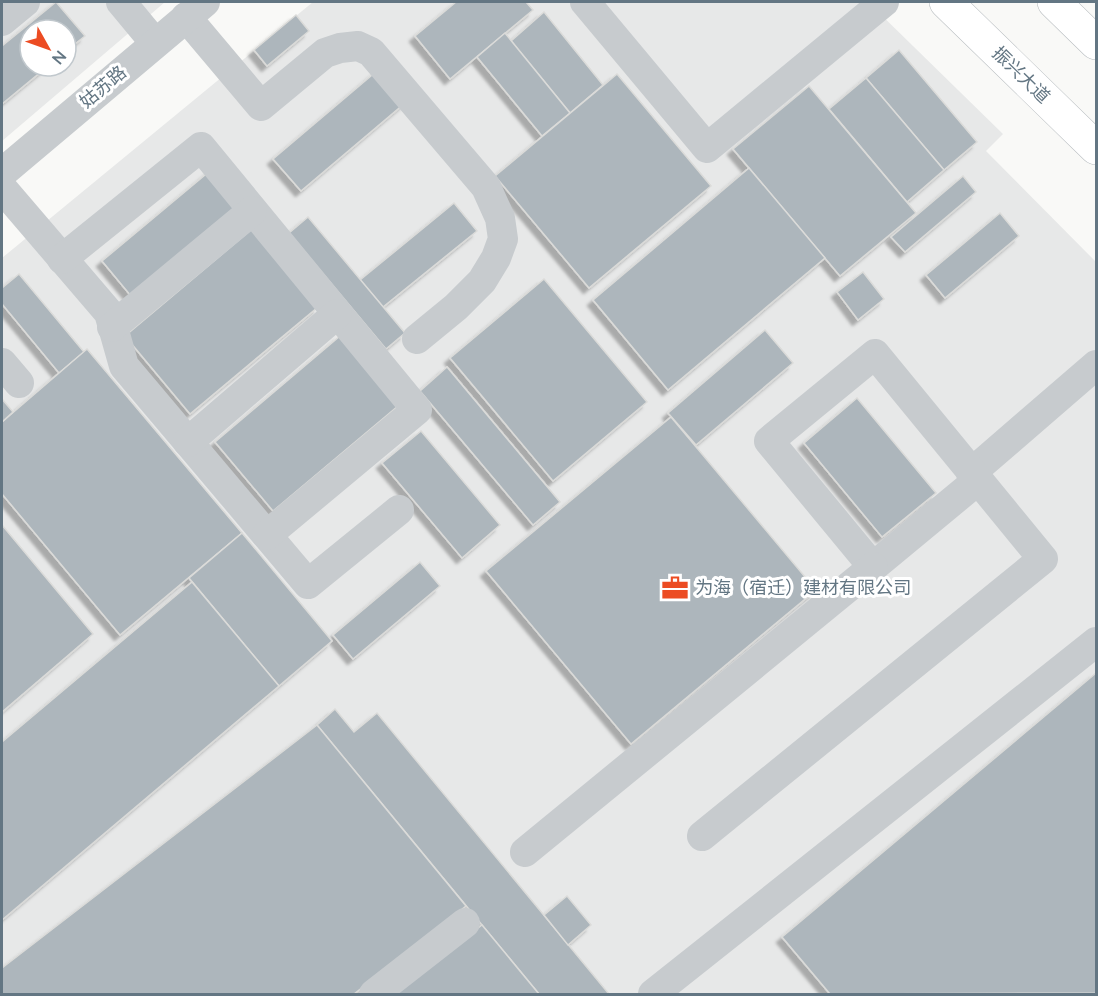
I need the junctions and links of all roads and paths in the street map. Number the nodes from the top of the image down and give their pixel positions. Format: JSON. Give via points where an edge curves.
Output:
{"nodes":[{"id":1,"x":25,"y":2,"type":"edge"},
{"id":2,"x":121,"y":2,"type":"edge"},
{"id":3,"x":585,"y":2,"type":"edge"},
{"id":4,"x":884,"y":2,"type":"edge"},
{"id":5,"x":946,"y":2,"type":"edge"},
{"id":6,"x":1054,"y":2,"type":"edge"},
{"id":7,"x":195,"y":9,"type":"edge"},
{"id":8,"x":2,"y":21,"type":"edge"},
{"id":9,"x":155,"y":43,"type":"junction"},
{"id":10,"x":1096,"y":43,"type":"edge"},
{"id":11,"x":1096,"y":148,"type":"edge"},
{"id":12,"x":2,"y":173,"type":"edge"},
{"id":13,"x":2,"y":188,"type":"edge"},
{"id":14,"x":252,"y":211,"type":"junction"},
{"id":15,"x":62,"y":259,"type":"junction"},
{"id":16,"x":338,"y":314,"type":"junction"},
{"id":17,"x":112,"y":327,"type":"junction"},
{"id":18,"x":417,"y":339,"type":"dead end"},
{"id":19,"x":1096,"y":365,"type":"edge"},
{"id":20,"x":188,"y":442,"type":"junction"},
{"id":21,"x":975,"y":476,"type":"junction"},
{"id":22,"x":399,"y":510,"type":"dead end"},
{"id":23,"x":267,"y":535,"type":"junction"},
{"id":24,"x":873,"y":567,"type":"junction"},
{"id":25,"x":1096,"y":642,"type":"edge"},
{"id":26,"x":702,"y":836,"type":"dead end"},
{"id":27,"x":525,"y":852,"type":"dead end"},
{"id":28,"x":465,"y":923,"type":"dead end"},
{"id":29,"x":374,"y":994,"type":"edge"},
{"id":30,"x":653,"y":994,"type":"edge"}],
"edges":[{"from":1,"to":8,"type":"street"},
{"from":2,"to":9,"type":"street"},
{"from":3,"to":4,"type":"street","via":[[707,148]]},
{"from":5,"to":11,"type":"main road","name":"振兴大道"},
{"from":6,"to":10,"type":"main road"},
{"from":7,"to":9,"type":"street","name":"姑苏路"},
{"from":7,"to":18,"type":"street","via":[[261,106],[325,53],[358,46],[371,52],[486,187],[500,218],[503,239],[496,258],[482,281]]},
{"from":9,"to":12,"type":"street","name":"姑苏路"},
{"from":13,"to":15,"type":"street"},
{"from":14,"to":15,"type":"street","via":[[201,147]]},
{"from":14,"to":16,"type":"street"},
{"from":14,"to":17,"type":"street"},
{"from":15,"to":17,"type":"street","via":[[109,314]]},
{"from":16,"to":20,"type":"street"},
{"from":16,"to":23,"type":"street","via":[[417,410]]},
{"from":17,"to":20,"type":"street","via":[[124,366]]},
{"from":19,"to":21,"type":"street"},
{"from":20,"to":23,"type":"street"},
{"from":21,"to":24,"type":"street"},
{"from":21,"to":24,"type":"street","via":[[875,354],[769,441]]},
{"from":21,"to":26,"type":"street","via":[[1043,559]]},
{"from":22,"to":23,"type":"street","via":[[308,584]]},
{"from":24,"to":27,"type":"street"},
{"from":25,"to":30,"type":"street"},
{"from":28,"to":29,"type":"street"}]}
